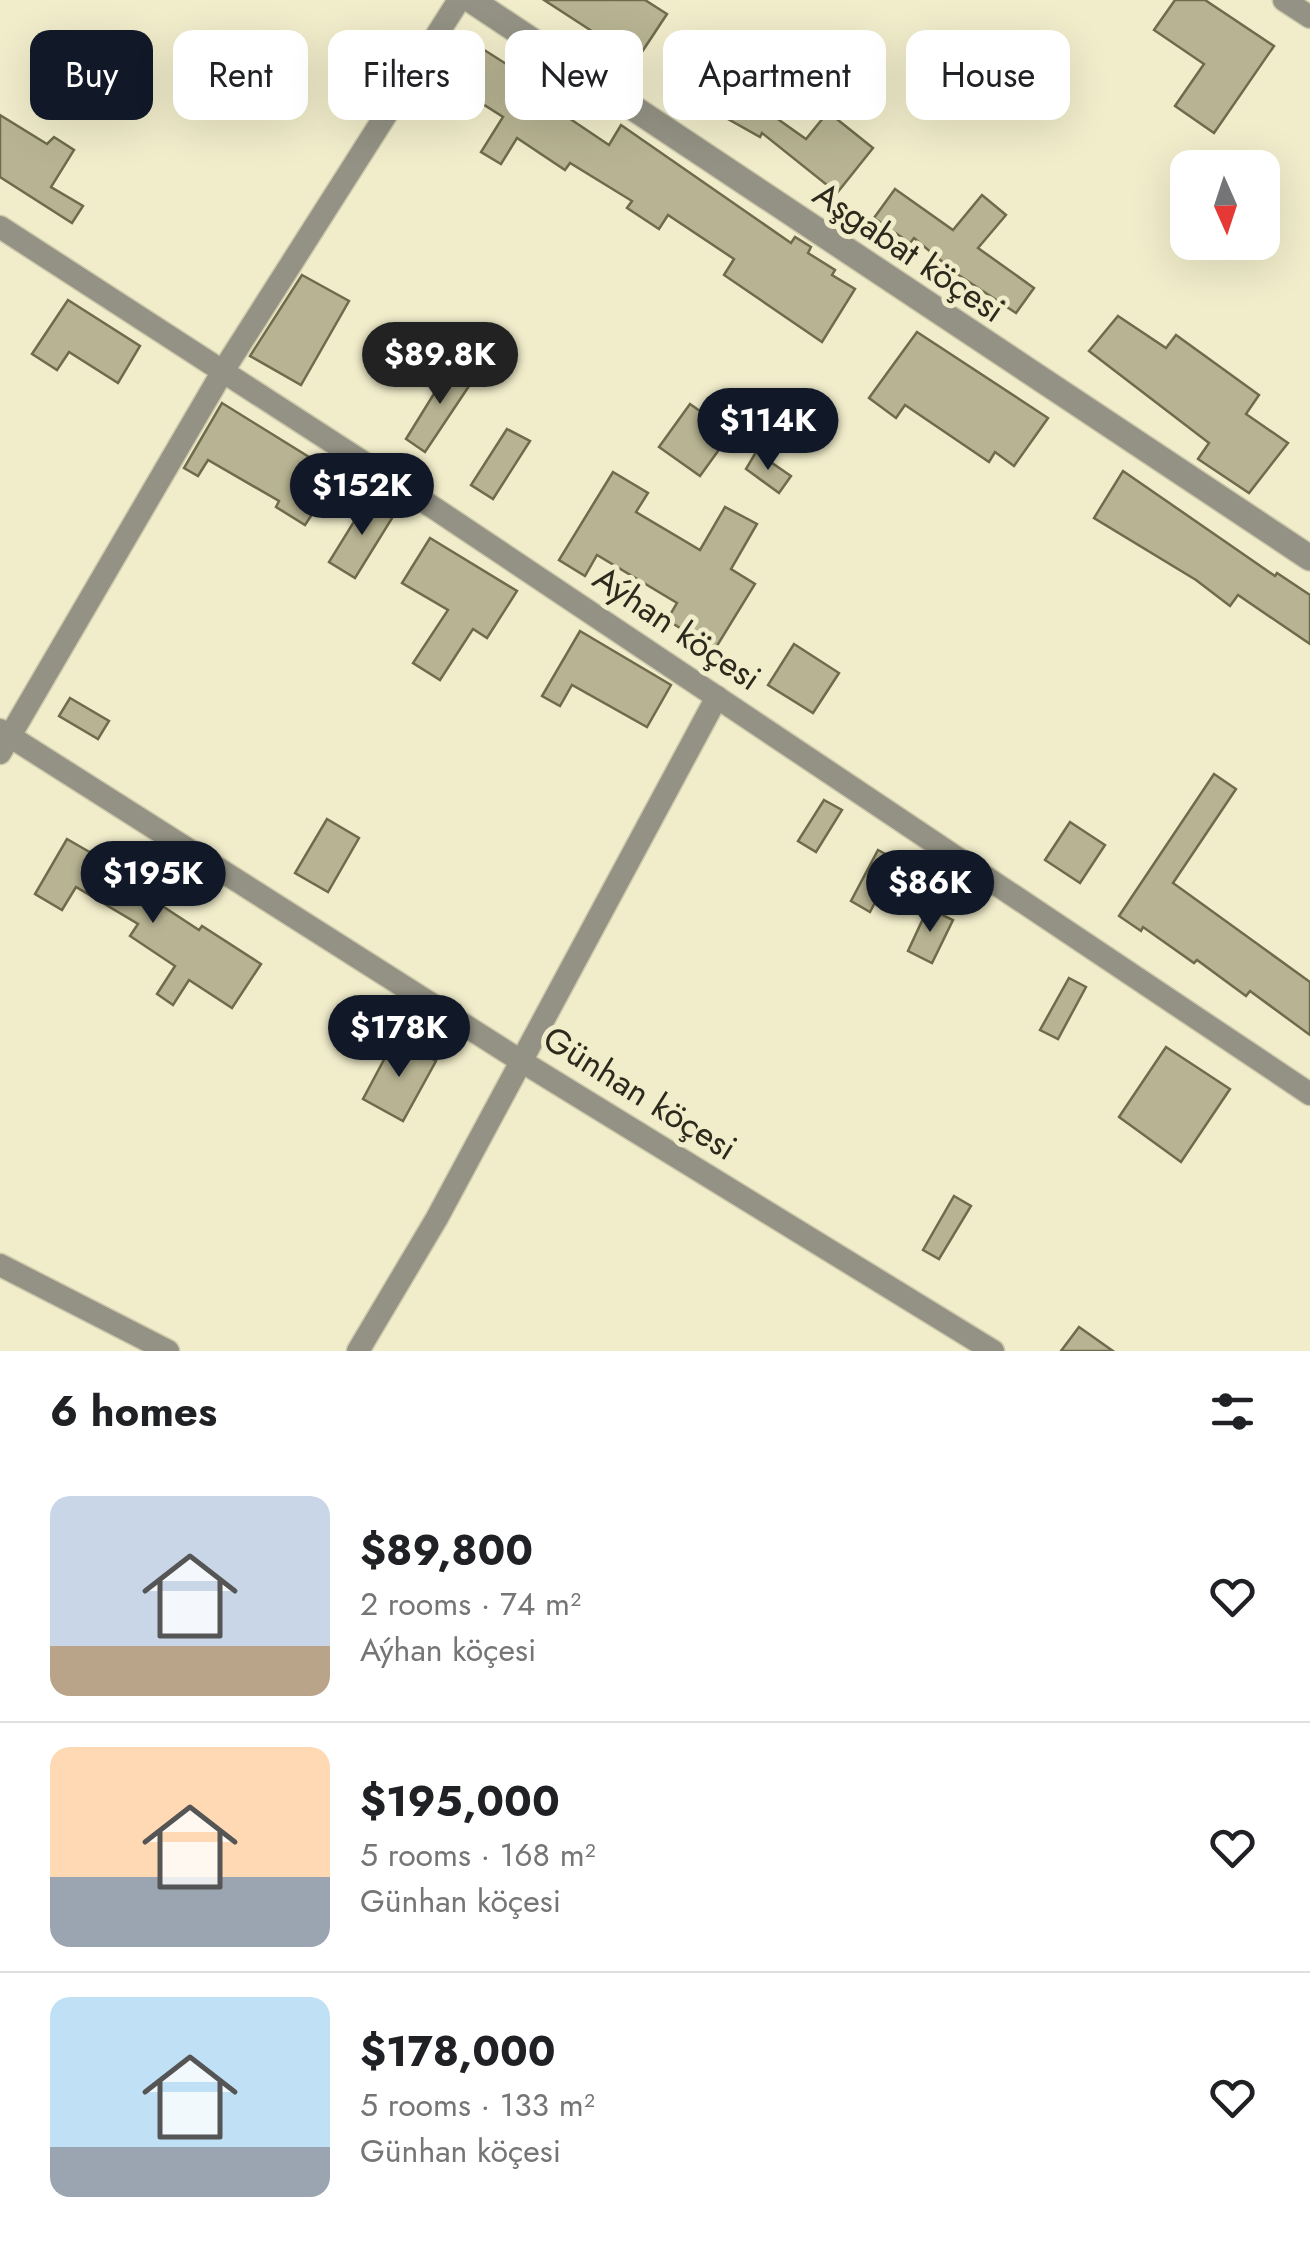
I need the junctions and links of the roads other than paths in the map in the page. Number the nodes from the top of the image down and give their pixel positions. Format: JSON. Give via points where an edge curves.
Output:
{"nodes":[{"id":1,"x":460,"y":0,"type":"edge"},
{"id":2,"x":471,"y":0,"type":"edge"},
{"id":3,"x":1284,"y":0,"type":"edge"},
{"id":4,"x":1310,"y":18,"type":"edge"},
{"id":5,"x":0,"y":227,"type":"edge"},
{"id":6,"x":223,"y":371,"type":"junction"},
{"id":7,"x":1310,"y":558,"type":"edge"},
{"id":8,"x":717,"y":697,"type":"junction"},
{"id":9,"x":3,"y":740,"type":"edge"},
{"id":10,"x":521,"y":1061,"type":"junction"},
{"id":11,"x":1310,"y":1094,"type":"edge"},
{"id":12,"x":0,"y":1265,"type":"edge"},
{"id":13,"x":168,"y":1351,"type":"edge"},
{"id":14,"x":358,"y":1351,"type":"edge"},
{"id":15,"x":993,"y":1351,"type":"edge"}],
"edges":[{"from":1,"to":6,"type":"street"},
{"from":2,"to":7,"type":"street","name":"Aşgabat köçesi"},
{"from":3,"to":4,"type":"street"},
{"from":5,"to":6,"type":"street","name":"Aýhan köçesi"},
{"from":6,"to":8,"type":"street","name":"Aýhan köçesi"},
{"from":6,"to":9,"type":"street"},
{"from":8,"to":10,"type":"street"},
{"from":8,"to":11,"type":"street","name":"Aýhan köçesi"},
{"from":9,"to":10,"type":"street","name":"Günhan köçesi"},
{"from":10,"to":14,"type":"street"},
{"from":10,"to":15,"type":"street","name":"Günhan köçesi"},
{"from":12,"to":13,"type":"street"}]}
